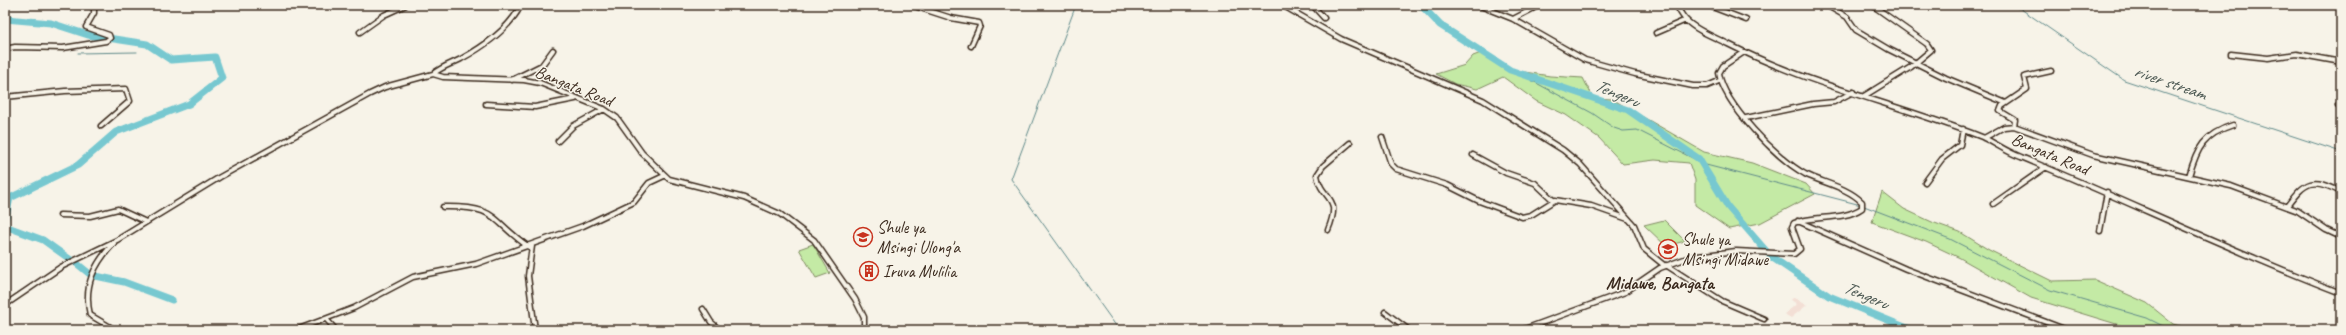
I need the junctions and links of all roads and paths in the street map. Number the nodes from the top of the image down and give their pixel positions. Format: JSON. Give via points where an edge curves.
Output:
{"nodes":[{"id":1,"x":94,"y":5,"type":"edge"},
{"id":2,"x":406,"y":5,"type":"edge"},
{"id":3,"x":521,"y":5,"type":"edge"},
{"id":4,"x":911,"y":5,"type":"edge"},
{"id":5,"x":1282,"y":5,"type":"edge"},
{"id":6,"x":1319,"y":5,"type":"edge"},
{"id":7,"x":1478,"y":5,"type":"edge"},
{"id":8,"x":1540,"y":5,"type":"edge"},
{"id":9,"x":1676,"y":5,"type":"edge"},
{"id":10,"x":1707,"y":5,"type":"edge"},
{"id":11,"x":1826,"y":5,"type":"edge"},
{"id":12,"x":1872,"y":5,"type":"edge"},
{"id":13,"x":1324,"y":18,"type":"dead end"},
{"id":14,"x":1513,"y":19,"type":"junction"},
{"id":15,"x":1686,"y":20,"type":"junction"},
{"id":16,"x":1746,"y":20,"type":"dead end"},
{"id":17,"x":360,"y":32,"type":"dead end"},
{"id":18,"x":1656,"y":32,"type":"dead end"},
{"id":19,"x":971,"y":46,"type":"dead end"},
{"id":20,"x":5,"y":49,"type":"edge"},
{"id":21,"x":553,"y":50,"type":"dead end"},
{"id":22,"x":1744,"y":52,"type":"junction"},
{"id":23,"x":2231,"y":54,"type":"dead end"},
{"id":24,"x":2341,"y":62,"type":"edge"},
{"id":25,"x":1916,"y":63,"type":"junction"},
{"id":26,"x":2051,"y":71,"type":"dead end"},
{"id":27,"x":433,"y":74,"type":"junction"},
{"id":28,"x":511,"y":80,"type":"junction"},
{"id":29,"x":1719,"y":81,"type":"junction"},
{"id":30,"x":1853,"y":92,"type":"junction"},
{"id":31,"x":1864,"y":96,"type":"junction"},
{"id":32,"x":5,"y":97,"type":"edge"},
{"id":33,"x":575,"y":99,"type":"junction"},
{"id":34,"x":2006,"y":103,"type":"junction"},
{"id":35,"x":486,"y":104,"type":"dead end"},
{"id":36,"x":604,"y":109,"type":"junction"},
{"id":37,"x":1746,"y":118,"type":"junction"},
{"id":38,"x":2233,"y":125,"type":"dead end"},
{"id":39,"x":101,"y":126,"type":"dead end"},
{"id":40,"x":2014,"y":126,"type":"junction"},
{"id":41,"x":1963,"y":130,"type":"junction"},
{"id":42,"x":1382,"y":137,"type":"dead end"},
{"id":43,"x":1984,"y":138,"type":"junction"},
{"id":44,"x":558,"y":141,"type":"dead end"},
{"id":45,"x":1350,"y":142,"type":"dead end"},
{"id":46,"x":1473,"y":155,"type":"dead end"},
{"id":47,"x":2046,"y":167,"type":"junction"},
{"id":48,"x":664,"y":176,"type":"junction"},
{"id":49,"x":2189,"y":176,"type":"junction"},
{"id":50,"x":1925,"y":182,"type":"dead end"},
{"id":51,"x":2107,"y":192,"type":"junction"},
{"id":52,"x":2341,"y":192,"type":"edge"},
{"id":53,"x":1553,"y":200,"type":"junction"},
{"id":54,"x":1993,"y":204,"type":"dead end"},
{"id":55,"x":2287,"y":206,"type":"junction"},
{"id":56,"x":443,"y":207,"type":"dead end"},
{"id":57,"x":60,"y":215,"type":"dead end"},
{"id":58,"x":1630,"y":220,"type":"junction"},
{"id":59,"x":1798,"y":220,"type":"junction"},
{"id":60,"x":146,"y":222,"type":"junction"},
{"id":61,"x":1328,"y":230,"type":"dead end"},
{"id":62,"x":2100,"y":231,"type":"dead end"},
{"id":63,"x":2341,"y":237,"type":"edge"},
{"id":64,"x":117,"y":240,"type":"junction"},
{"id":65,"x":530,"y":246,"type":"junction"},
{"id":66,"x":1666,"y":265,"type":"junction"},
{"id":67,"x":2341,"y":293,"type":"edge"},
{"id":68,"x":6,"y":305,"type":"edge"},
{"id":69,"x":703,"y":309,"type":"dead end"},
{"id":70,"x":1385,"y":312,"type":"dead end"},
{"id":71,"x":326,"y":319,"type":"junction"},
{"id":72,"x":1764,"y":319,"type":"dead end"},
{"id":73,"x":120,"y":330,"type":"edge"},
{"id":74,"x":147,"y":330,"type":"edge"},
{"id":75,"x":296,"y":330,"type":"edge"},
{"id":76,"x":336,"y":330,"type":"edge"},
{"id":77,"x":535,"y":330,"type":"edge"},
{"id":78,"x":720,"y":330,"type":"edge"},
{"id":79,"x":864,"y":330,"type":"edge"},
{"id":80,"x":1409,"y":330,"type":"edge"},
{"id":81,"x":1522,"y":330,"type":"edge"},
{"id":82,"x":2067,"y":330,"type":"edge"}],
"edges":[{"from":1,"to":20,"type":"street","via":[[94,13],[86,27],[109,35],[109,39],[104,42],[63,48]]},
{"from":2,"to":17,"type":"street","via":[[384,15]]},
{"from":3,"to":27,"type":"street","via":[[512,19],[477,49]]},
{"from":4,"to":19,"type":"street","via":[[951,18],[979,23]]},
{"from":5,"to":58,"type":"street","via":[[1341,39],[1448,84],[1504,111],[1571,156],[1595,179]]},
{"from":6,"to":13,"type":"street","via":[[1315,8]]},
{"from":7,"to":14,"type":"street"},
{"from":8,"to":14,"type":"street"},
{"from":9,"to":15,"type":"street","name":"Bangata Road"},
{"from":10,"to":16,"type":"street"},
{"from":11,"to":25,"type":"street","via":[[1847,17],[1856,30],[1865,36]]},
{"from":12,"to":25,"type":"street","via":[[1930,47],[1929,54]]},
{"from":14,"to":29,"type":"street","via":[[1590,62],[1693,86],[1707,86]]},
{"from":15,"to":18,"type":"street"},
{"from":15,"to":22,"type":"street","name":"Bangata Road"},
{"from":21,"to":28,"type":"street","via":[[542,65]]},
{"from":22,"to":29,"type":"street","via":[[1723,67]]},
{"from":22,"to":30,"type":"street","name":"Bangata Road","via":[[1786,70]]},
{"from":23,"to":24,"type":"street","via":[[2268,58],[2297,54]]},
{"from":25,"to":31,"type":"street"},
{"from":25,"to":34,"type":"street"},
{"from":26,"to":34,"type":"street","via":[[2024,77],[2027,89]]},
{"from":27,"to":28,"type":"street","name":"Bangata Road","via":[[443,77]]},
{"from":27,"to":60,"type":"street","via":[[377,90],[220,177]]},
{"from":28,"to":33,"type":"street","name":"Bangata Road","via":[[540,83]]},
{"from":29,"to":37,"type":"street","via":[[1725,93]]},
{"from":30,"to":31,"type":"street","name":"Bangata Road"},
{"from":30,"to":37,"type":"street","via":[[1831,104],[1810,104],[1770,115]]},
{"from":31,"to":41,"type":"street","name":"Bangata Road"},
{"from":32,"to":39,"type":"street","via":[[66,90],[126,90],[130,101]]},
{"from":33,"to":35,"type":"street","via":[[535,107]]},
{"from":33,"to":36,"type":"street","name":"Bangata Road"},
{"from":34,"to":40,"type":"street","via":[[2000,111],[2015,120]]},
{"from":36,"to":44,"type":"street","via":[[588,120],[569,127]]},
{"from":36,"to":48,"type":"street","name":"Bangata Road","via":[[621,123],[642,153]]},
{"from":37,"to":59,"type":"street","via":[[1793,168],[1849,192],[1862,202],[1863,206],[1855,213]]},
{"from":38,"to":49,"type":"street","via":[[2208,135]]},
{"from":40,"to":43,"type":"street","via":[[2004,127]]},
{"from":40,"to":49,"type":"street","via":[[2086,154]]},
{"from":41,"to":43,"type":"street","name":"Bangata Road"},
{"from":41,"to":50,"type":"street","via":[[1960,146],[1942,159]]},
{"from":42,"to":53,"type":"street","via":[[1391,164],[1396,169],[1447,185],[1478,201],[1515,215],[1529,217]]},
{"from":43,"to":47,"type":"street","name":"Bangata Road"},
{"from":45,"to":61,"type":"street","via":[[1323,166],[1317,175],[1319,183],[1333,203],[1333,214]]},
{"from":46,"to":53,"type":"street","via":[[1502,171],[1535,183]]},
{"from":47,"to":51,"type":"street","name":"Bangata Road"},
{"from":47,"to":54,"type":"street"},
{"from":48,"to":65,"type":"street","via":[[652,180],[640,197],[624,208]]},
{"from":48,"to":79,"type":"street","name":"Bangata Road","via":[[759,202],[800,227],[814,240],[855,299],[864,317]]},
{"from":49,"to":55,"type":"street","via":[[2231,186]]},
{"from":51,"to":62,"type":"street"},
{"from":51,"to":67,"type":"street","name":"Bangata Road","via":[[2270,267]]},
{"from":52,"to":55,"type":"street","via":[[2321,182],[2311,181],[2303,185]]},
{"from":53,"to":58,"type":"street","via":[[1591,206]]},
{"from":55,"to":63,"type":"street","via":[[2308,216],[2330,233]]},
{"from":56,"to":65,"type":"street","via":[[482,209]]},
{"from":57,"to":60,"type":"street","via":[[90,216],[118,209]]},
{"from":58,"to":66,"type":"street","via":[[1639,232],[1638,239],[1645,249]]},
{"from":59,"to":66,"type":"street","via":[[1792,227],[1800,249],[1794,254],[1720,252],[1690,257]]},
{"from":59,"to":82,"type":"street","via":[[1906,269]]},
{"from":60,"to":64,"type":"street"},
{"from":64,"to":68,"type":"street","via":[[61,267]]},
{"from":64,"to":73,"type":"street","via":[[93,270],[87,294],[90,315],[100,323]]},
{"from":65,"to":71,"type":"street","via":[[461,268],[413,277]]},
{"from":65,"to":77,"type":"street","via":[[528,276]]},
{"from":66,"to":72,"type":"street","via":[[1722,301]]},
{"from":66,"to":81,"type":"street","via":[[1625,292]]},
{"from":69,"to":78,"type":"street","via":[[710,322]]},
{"from":70,"to":80,"type":"street"},
{"from":71,"to":75,"type":"street"},
{"from":71,"to":76,"type":"street"},
{"from":73,"to":74,"type":"street"}]}
